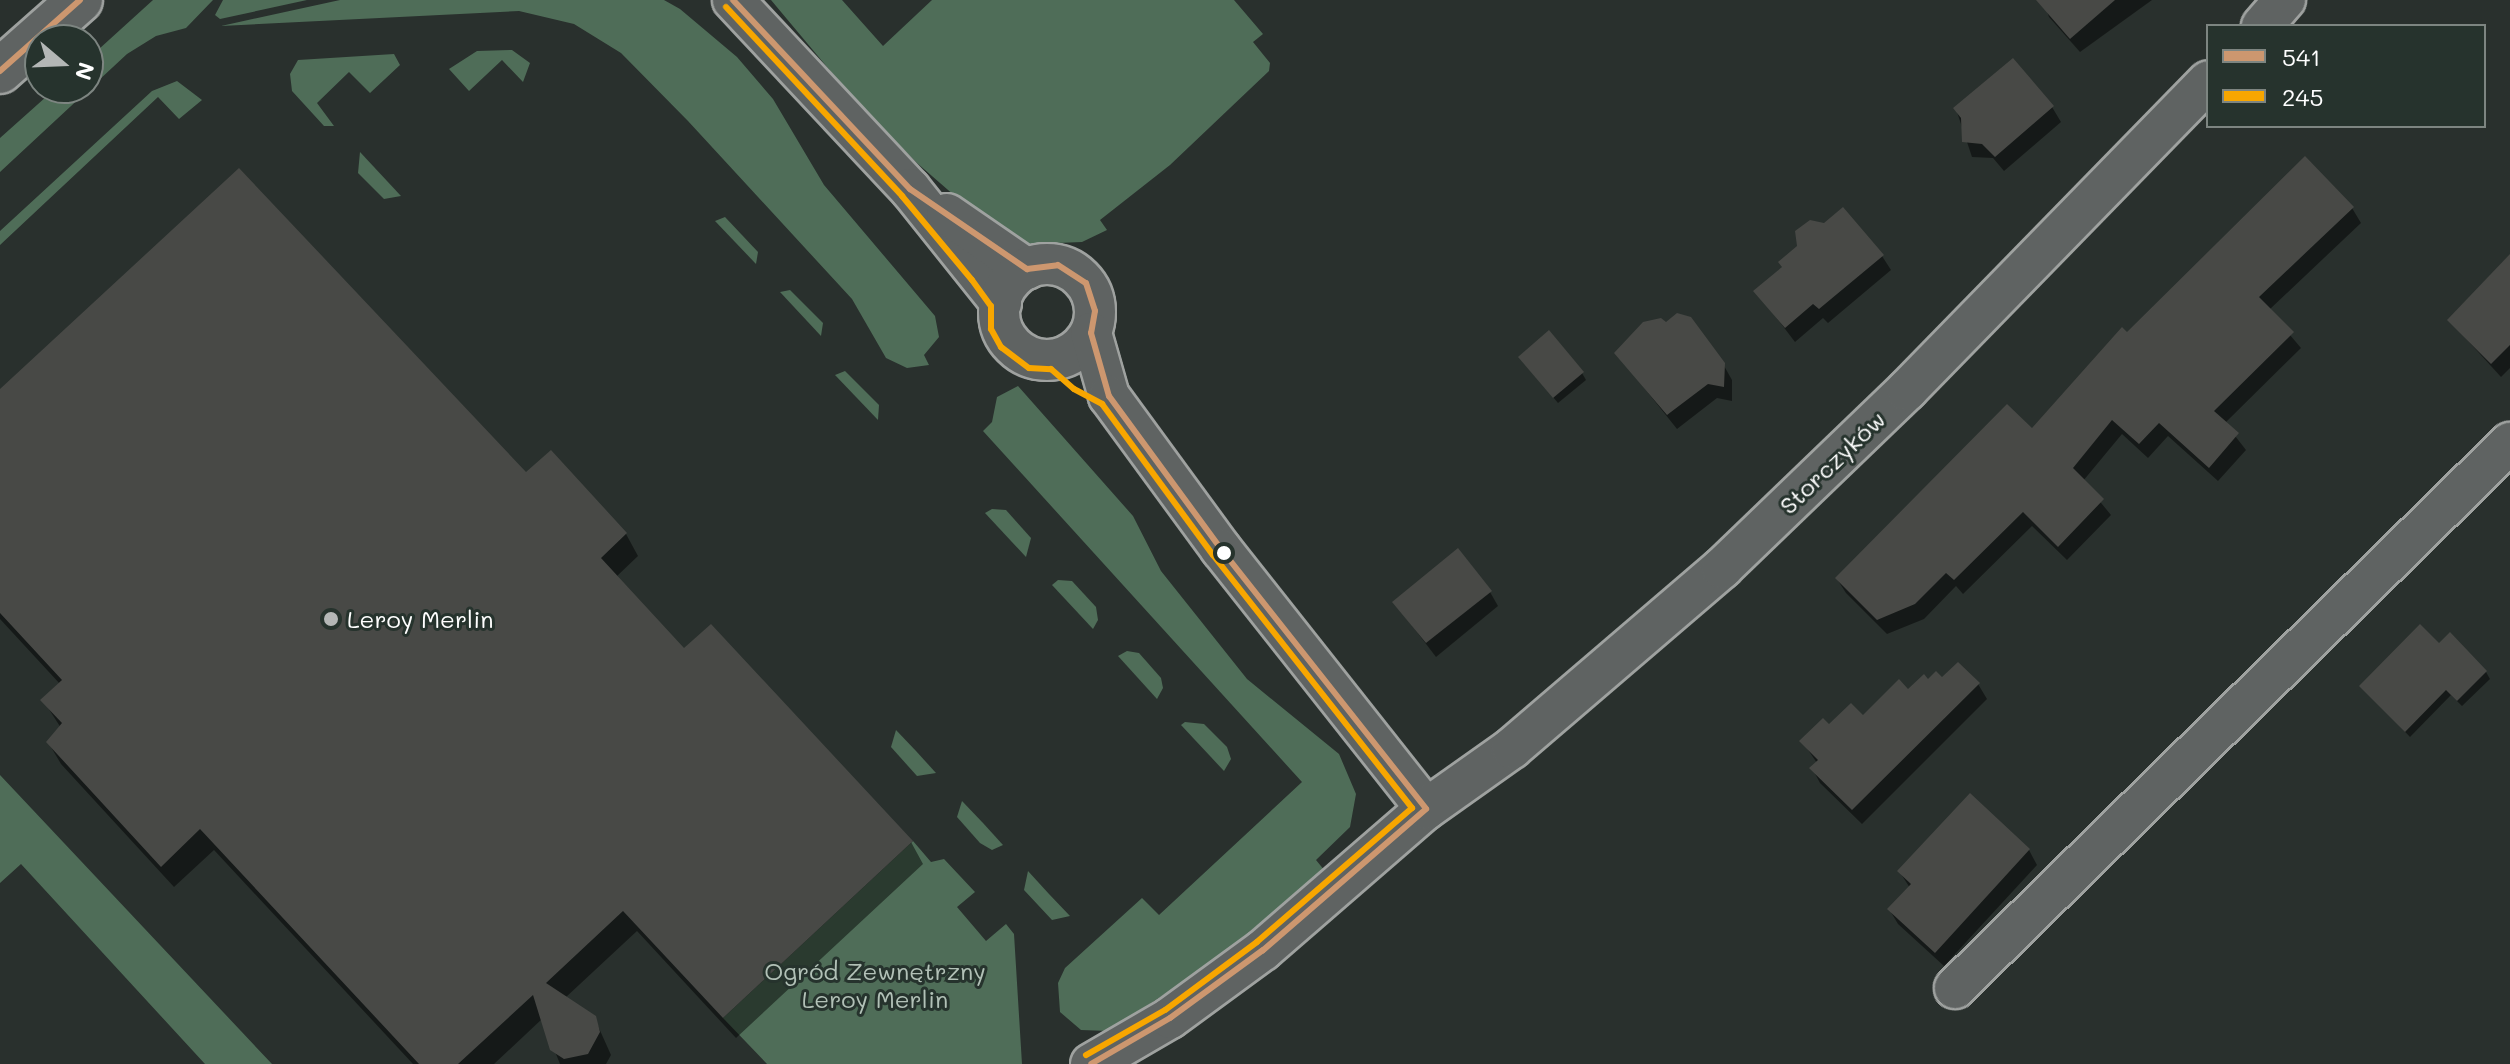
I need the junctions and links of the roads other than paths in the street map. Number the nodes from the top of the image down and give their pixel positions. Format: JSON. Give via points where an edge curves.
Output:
{"nodes":[{"id":1,"x":80,"y":0,"type":"edge"},
{"id":2,"x":733,"y":0,"type":"edge"},
{"id":3,"x":2285,"y":0,"type":"edge"},
{"id":4,"x":2264,"y":24,"type":"edge"},
{"id":5,"x":0,"y":71,"type":"edge"},
{"id":6,"x":2206,"y":84,"type":"edge"},
{"id":7,"x":910,"y":189,"type":"junction"},
{"id":8,"x":1027,"y":269,"type":"junction"},
{"id":9,"x":1001,"y":303,"type":"junction"},
{"id":10,"x":1091,"y":333,"type":"junction"},
{"id":11,"x":1055,"y":359,"type":"junction"},
{"id":12,"x":1109,"y":396,"type":"junction"},
{"id":13,"x":2510,"y":443,"type":"edge"},
{"id":14,"x":1426,"y":809,"type":"junction"},
{"id":15,"x":1955,"y":988,"type":"dead end"},
{"id":16,"x":1091,"y":1064,"type":"edge"}],
"edges":[{"from":1,"to":5,"type":"main road"},
{"from":2,"to":7,"type":"street"},
{"from":3,"to":4,"type":"street"},
{"from":6,"to":14,"type":"street","name":"Storczyków","via":[[1907,390],[1722,568],[1512,748]]},
{"from":7,"to":8,"type":"street"},
{"from":7,"to":9,"type":"street"},
{"from":8,"to":9,"type":"street","via":[[1013,279]]},
{"from":8,"to":10,"type":"street","via":[[1058,265],[1086,283],[1095,311]]},
{"from":9,"to":11,"type":"street","via":[[1001,326],[1008,340],[1033,359]]},
{"from":10,"to":11,"type":"street","via":[[1077,350]]},
{"from":10,"to":12,"type":"street"},
{"from":11,"to":12,"type":"street","via":[[1079,381]]},
{"from":12,"to":14,"type":"street","via":[[1221,549]]},
{"from":13,"to":15,"type":"street"},
{"from":14,"to":16,"type":"street","name":"Storczyków","via":[[1263,950],[1170,1018]]}]}
